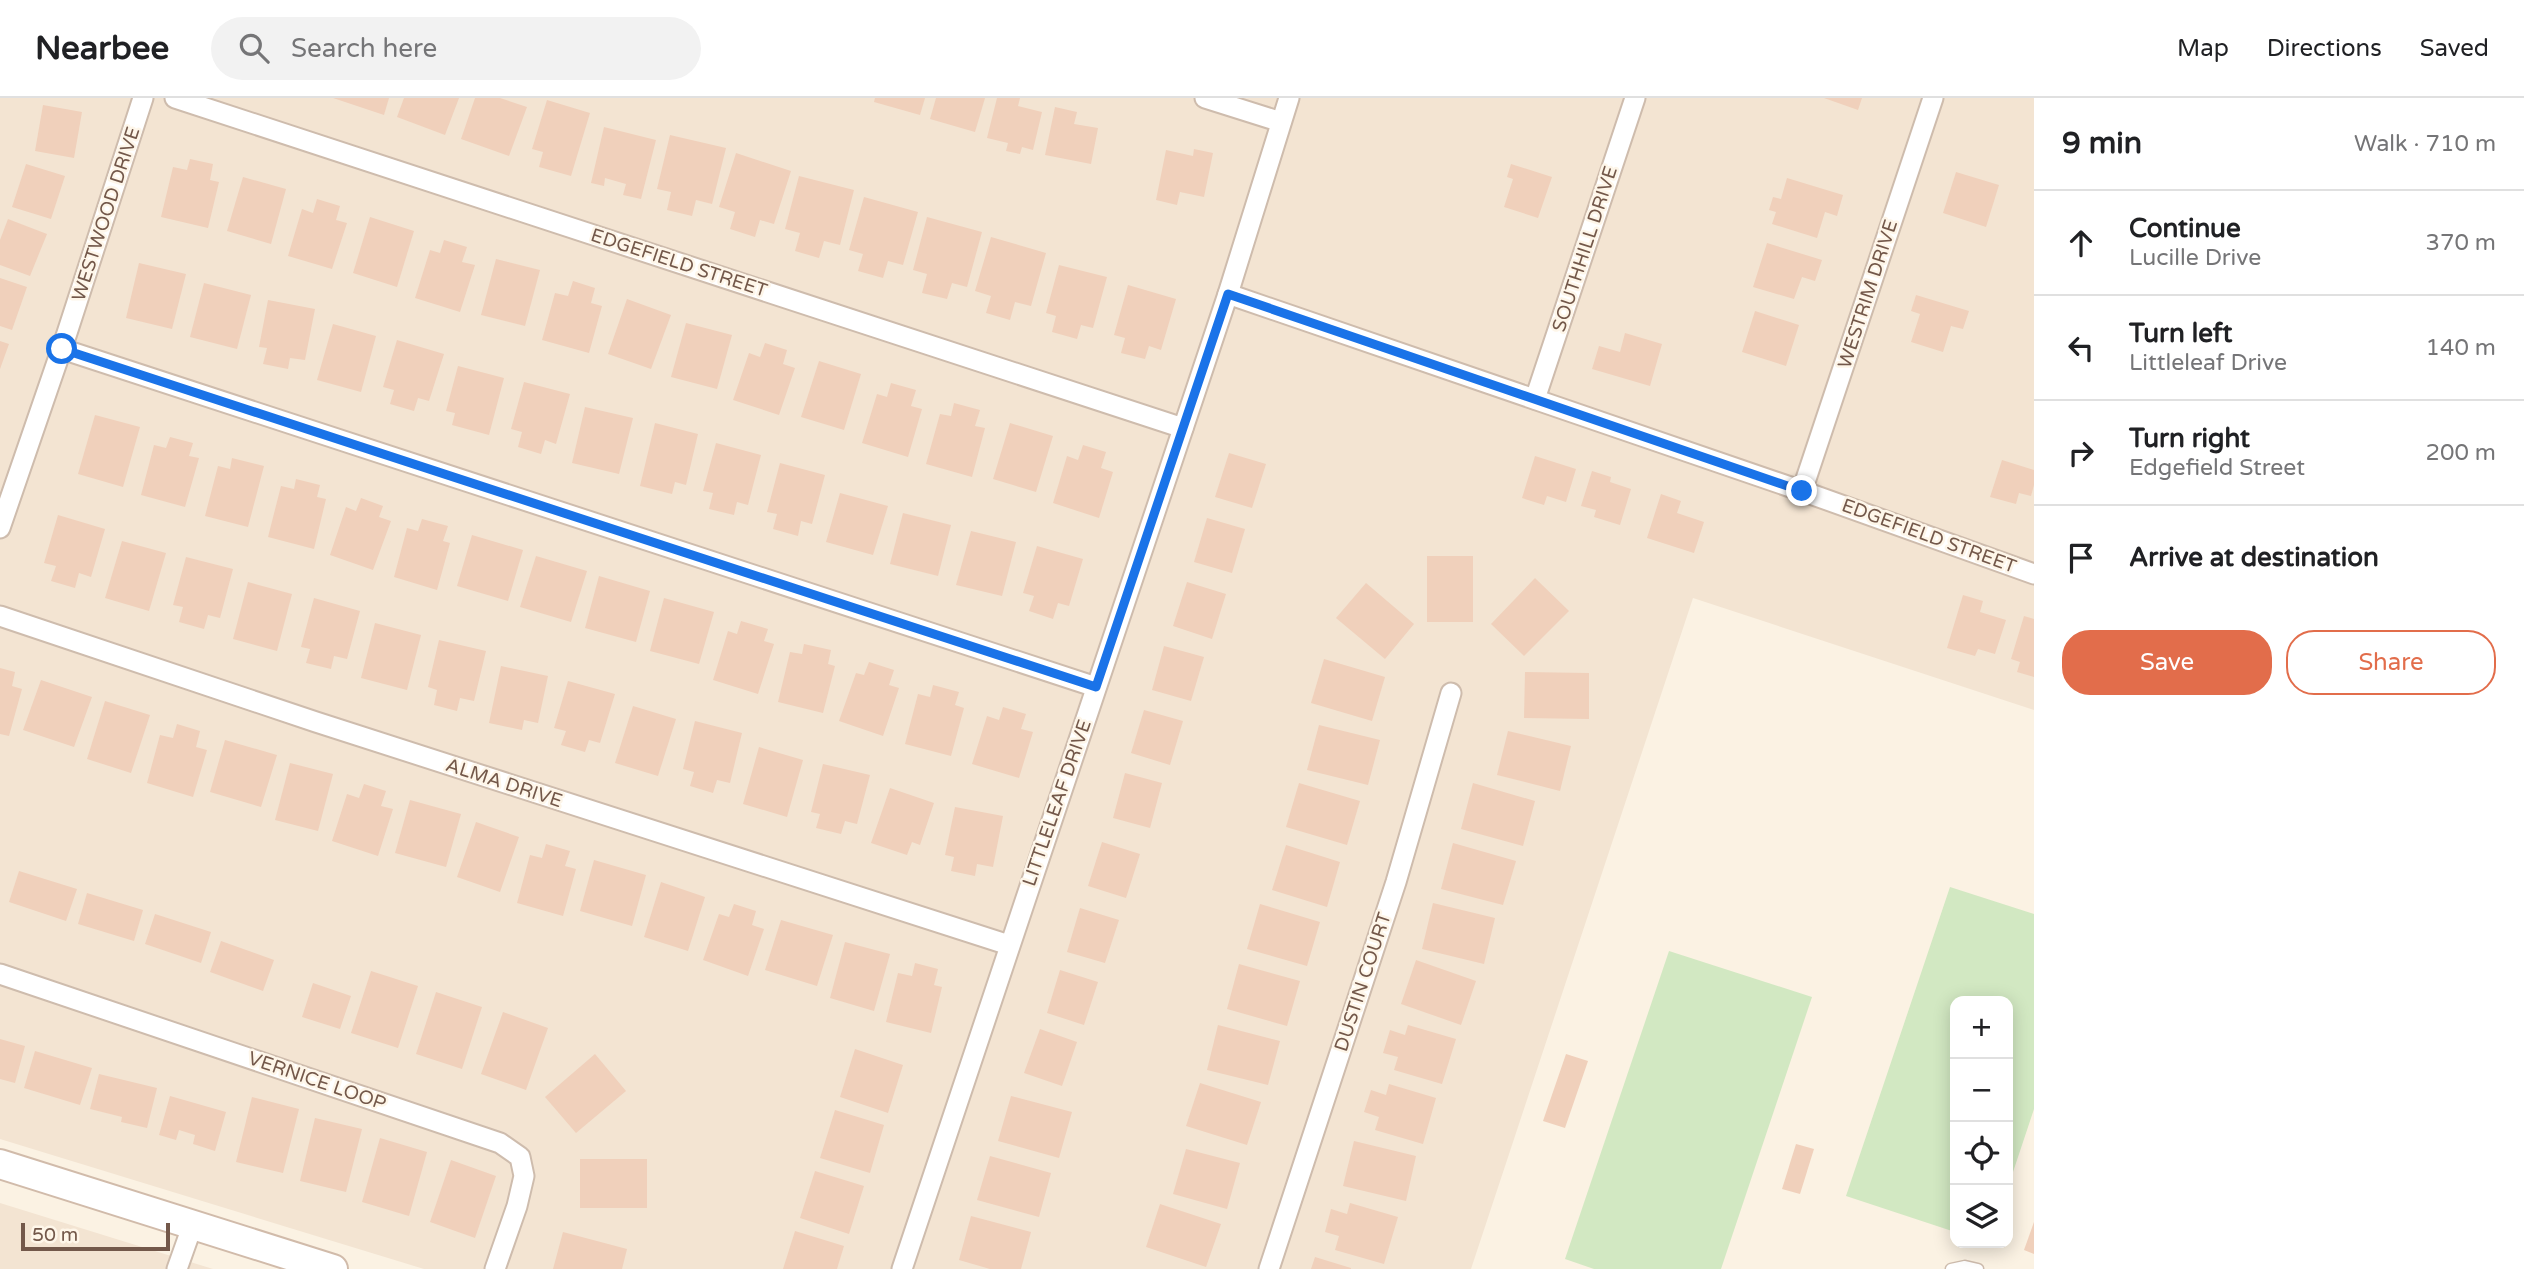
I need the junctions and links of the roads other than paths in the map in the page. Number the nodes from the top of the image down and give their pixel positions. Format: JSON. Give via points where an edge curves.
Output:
{"nodes":[{"id":1,"x":143,"y":98,"type":"edge"},
{"id":2,"x":175,"y":98,"type":"edge"},
{"id":3,"x":1205,"y":98,"type":"edge"},
{"id":4,"x":1289,"y":98,"type":"edge"},
{"id":5,"x":1634,"y":98,"type":"edge"},
{"id":6,"x":1933,"y":98,"type":"edge"},
{"id":7,"x":1281,"y":122,"type":"junction"},
{"id":8,"x":1228,"y":294,"type":"junction"},
{"id":9,"x":62,"y":349,"type":"junction"},
{"id":10,"x":1535,"y":399,"type":"junction"},
{"id":11,"x":1183,"y":428,"type":"junction"},
{"id":12,"x":1802,"y":491,"type":"junction"},
{"id":13,"x":0,"y":528,"type":"edge"},
{"id":14,"x":2034,"y":574,"type":"edge"},
{"id":15,"x":0,"y":616,"type":"edge"},
{"id":16,"x":1096,"y":687,"type":"junction"},
{"id":17,"x":1451,"y":693,"type":"dead end"},
{"id":18,"x":1009,"y":945,"type":"junction"},
{"id":19,"x":0,"y":974,"type":"edge"},
{"id":20,"x":0,"y":1164,"type":"edge"},
{"id":21,"x":192,"y":1224,"type":"junction"},
{"id":22,"x":177,"y":1269,"type":"edge"},
{"id":23,"x":333,"y":1269,"type":"edge"},
{"id":24,"x":495,"y":1269,"type":"edge"},
{"id":25,"x":902,"y":1269,"type":"edge"},
{"id":26,"x":1269,"y":1269,"type":"edge"},
{"id":27,"x":1951,"y":1269,"type":"edge"},
{"id":28,"x":1978,"y":1269,"type":"edge"}],
"edges":[{"from":1,"to":9,"type":"street","name":"WESTWOOD DRIVE"},
{"from":2,"to":11,"type":"street","name":"EDGEFIELD STREET"},
{"from":3,"to":7,"type":"street"},
{"from":4,"to":7,"type":"street","name":"LITTLELEAF DRIVE"},
{"from":5,"to":10,"type":"street","name":"SOUTHHILL DRIVE"},
{"from":6,"to":12,"type":"street","name":"WESTRIM DRIVE"},
{"from":7,"to":8,"type":"street","name":"LITTLELEAF DRIVE"},
{"from":8,"to":10,"type":"street","name":"EDGEFIELD STREET"},
{"from":8,"to":11,"type":"street","name":"LITTLELEAF DRIVE"},
{"from":9,"to":13,"type":"street","name":"WESTWOOD DRIVE"},
{"from":9,"to":16,"type":"street"},
{"from":10,"to":12,"type":"street","name":"EDGEFIELD STREET"},
{"from":11,"to":16,"type":"street","name":"LITTLELEAF DRIVE"},
{"from":12,"to":14,"type":"street","name":"EDGEFIELD STREET"},
{"from":15,"to":18,"type":"street","name":"ALMA DRIVE"},
{"from":16,"to":18,"type":"street","name":"LITTLELEAF DRIVE"},
{"from":17,"to":26,"type":"street","name":"DUSTIN COURT","via":[[1396,882]]},
{"from":18,"to":25,"type":"street","name":"LITTLELEAF DRIVE"},
{"from":19,"to":24,"type":"street","name":"VERNICE LOOP","via":[[500,1143],[520,1157],[524,1176]]},
{"from":20,"to":21,"type":"main road"},
{"from":21,"to":22,"type":"street"},
{"from":21,"to":23,"type":"main road"},
{"from":27,"to":28,"type":"lane"}]}
